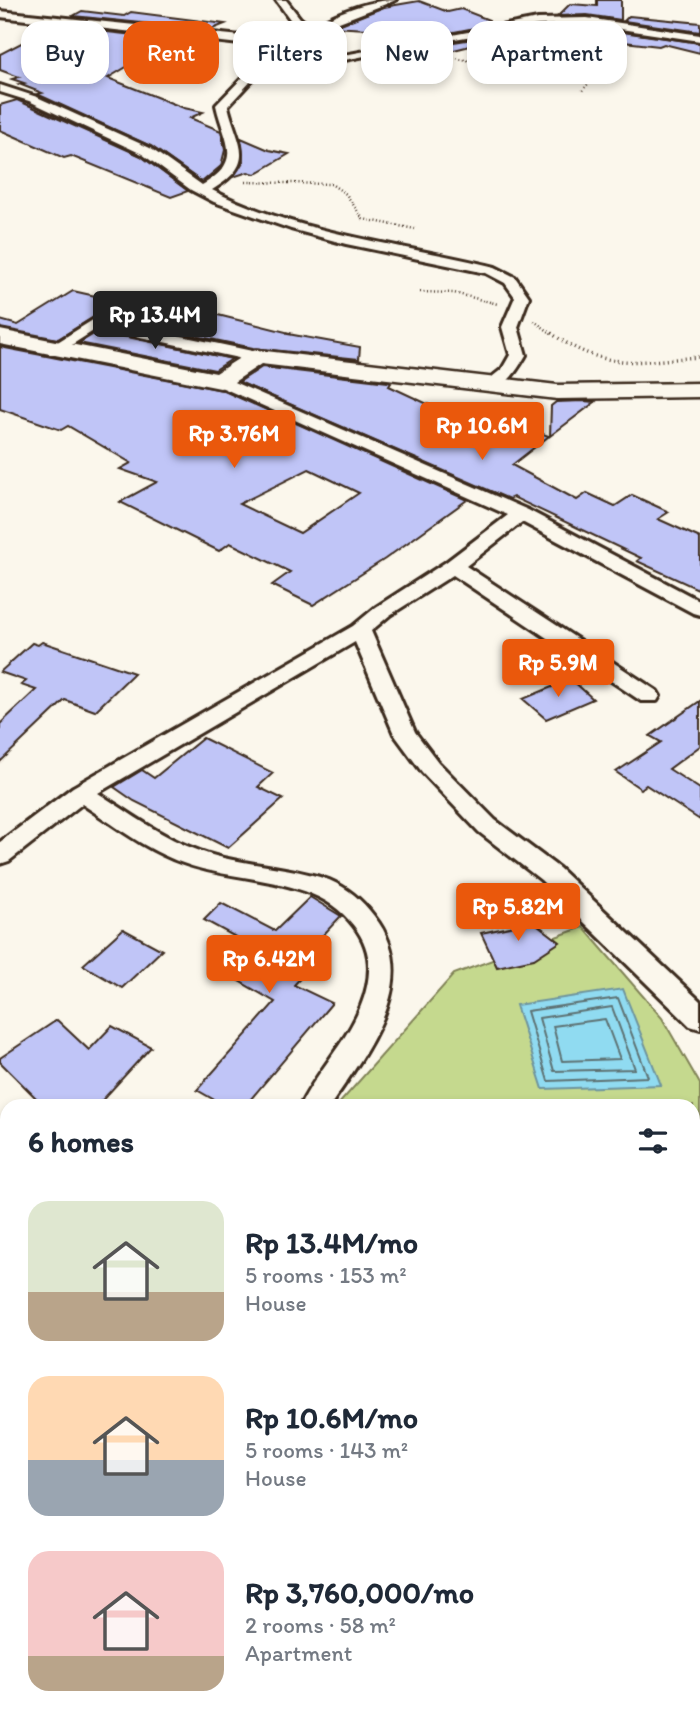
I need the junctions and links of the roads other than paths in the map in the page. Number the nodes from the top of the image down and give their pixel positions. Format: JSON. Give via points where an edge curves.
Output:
{"nodes":[{"id":1,"x":281,"y":0,"type":"edge"},
{"id":2,"x":391,"y":0,"type":"edge"},
{"id":3,"x":63,"y":9,"type":"dead end"},
{"id":4,"x":0,"y":14,"type":"edge"},
{"id":5,"x":54,"y":19,"type":"junction"},
{"id":6,"x":297,"y":21,"type":"edge"},
{"id":7,"x":324,"y":21,"type":"edge"},
{"id":8,"x":233,"y":38,"type":"edge"},
{"id":9,"x":700,"y":38,"type":"edge"},
{"id":10,"x":347,"y":56,"type":"edge"},
{"id":11,"x":242,"y":84,"type":"edge"},
{"id":12,"x":0,"y":88,"type":"edge"},
{"id":13,"x":202,"y":190,"type":"junction"},
{"id":14,"x":0,"y":337,"type":"edge"},
{"id":15,"x":56,"y":348,"type":"junction"},
{"id":16,"x":257,"y":357,"type":"junction"},
{"id":17,"x":220,"y":382,"type":"junction"},
{"id":18,"x":491,"y":384,"type":"junction"},
{"id":19,"x":700,"y":390,"type":"edge"},
{"id":20,"x":521,"y":514,"type":"junction"},
{"id":21,"x":453,"y":566,"type":"junction"},
{"id":22,"x":700,"y":609,"type":"edge"},
{"id":23,"x":360,"y":630,"type":"junction"},
{"id":24,"x":649,"y":696,"type":"dead end"},
{"id":25,"x":81,"y":793,"type":"junction"},
{"id":26,"x":0,"y":855,"type":"edge"},
{"id":27,"x":700,"y":1018,"type":"edge"},
{"id":28,"x":319,"y":1099,"type":"edge"}],
"edges":[{"from":1,"to":6,"type":"street"},
{"from":2,"to":7,"type":"street"},
{"from":3,"to":5,"type":"street"},
{"from":4,"to":5,"type":"street"},
{"from":5,"to":8,"type":"street"},
{"from":9,"to":10,"type":"street","via":[[573,20],[538,22]]},
{"from":11,"to":13,"type":"street","via":[[222,105],[235,141],[230,170]]},
{"from":12,"to":13,"type":"street","via":[[146,151]]},
{"from":13,"to":18,"type":"street","via":[[296,226],[497,273],[510,280],[522,297],[510,327],[518,358]]},
{"from":14,"to":15,"type":"street"},
{"from":15,"to":16,"type":"street","via":[[96,323]]},
{"from":15,"to":17,"type":"street"},
{"from":16,"to":17,"type":"street"},
{"from":16,"to":18,"type":"street"},
{"from":17,"to":20,"type":"street"},
{"from":18,"to":19,"type":"street","via":[[576,393]]},
{"from":20,"to":21,"type":"street"},
{"from":20,"to":22,"type":"street"},
{"from":21,"to":23,"type":"street"},
{"from":21,"to":24,"type":"street"},
{"from":23,"to":25,"type":"street"},
{"from":23,"to":27,"type":"street","via":[[405,734],[430,767],[487,825],[550,874]]},
{"from":25,"to":26,"type":"street"},
{"from":25,"to":28,"type":"street","via":[[180,852],[338,894],[368,922],[383,950],[377,1005]]}]}
